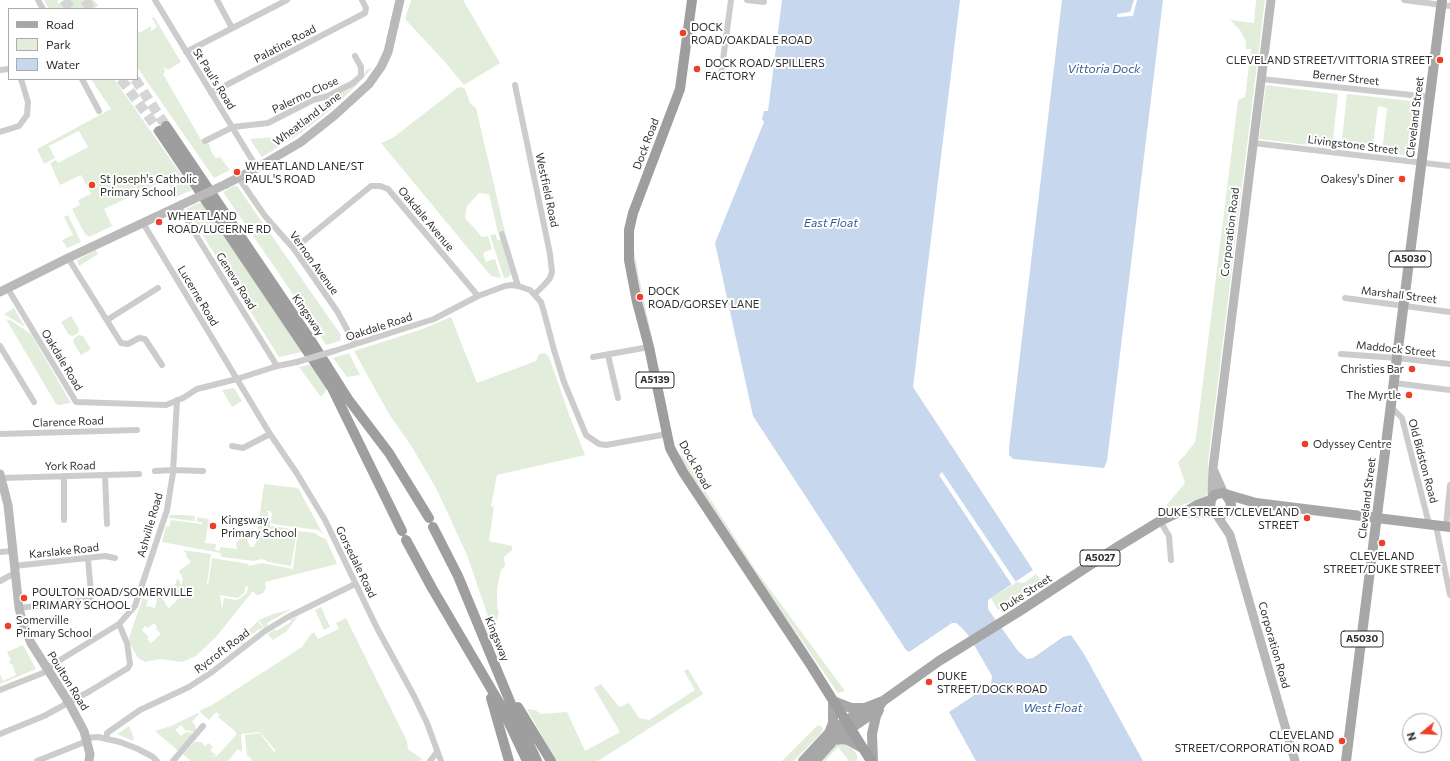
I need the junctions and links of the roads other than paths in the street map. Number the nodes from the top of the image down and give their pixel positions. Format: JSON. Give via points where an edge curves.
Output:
{"nodes":[{"id":1,"x":155,"y":0,"type":"edge"},
{"id":2,"x":217,"y":0,"type":"edge"},
{"id":3,"x":287,"y":0,"type":"edge"},
{"id":4,"x":362,"y":0,"type":"edge"},
{"id":5,"x":400,"y":0,"type":"edge"},
{"id":6,"x":692,"y":0,"type":"edge"},
{"id":7,"x":731,"y":0,"type":"edge"},
{"id":8,"x":747,"y":0,"type":"edge"},
{"id":9,"x":1271,"y":0,"type":"edge"},
{"id":10,"x":1404,"y":0,"type":"edge"},
{"id":11,"x":764,"y":2,"type":"dead end"},
{"id":12,"x":1444,"y":3,"type":"edge"},
{"id":13,"x":232,"y":28,"type":"junction"},
{"id":14,"x":186,"y":52,"type":"junction"},
{"id":15,"x":355,"y":56,"type":"dead end"},
{"id":16,"x":721,"y":75,"type":"dead end"},
{"id":17,"x":21,"y":80,"type":"edge"},
{"id":18,"x":83,"y":80,"type":"edge"},
{"id":19,"x":1261,"y":80,"type":"junction"},
{"id":20,"x":515,"y":85,"type":"dead end"},
{"id":21,"x":211,"y":93,"type":"junction"},
{"id":22,"x":1430,"y":97,"type":"junction"},
{"id":23,"x":99,"y":111,"type":"dead end"},
{"id":24,"x":233,"y":127,"type":"junction"},
{"id":25,"x":0,"y":132,"type":"edge"},
{"id":26,"x":206,"y":141,"type":"dead end"},
{"id":27,"x":1253,"y":143,"type":"junction"},
{"id":28,"x":1422,"y":163,"type":"junction"},
{"id":29,"x":1450,"y":166,"type":"edge"},
{"id":30,"x":257,"y":168,"type":"junction"},
{"id":31,"x":238,"y":177,"type":"junction"},
{"id":32,"x":179,"y":206,"type":"junction"},
{"id":33,"x":142,"y":223,"type":"junction"},
{"id":34,"x":502,"y":234,"type":"dead end"},
{"id":35,"x":294,"y":249,"type":"junction"},
{"id":36,"x":68,"y":258,"type":"junction"},
{"id":37,"x":518,"y":286,"type":"junction"},
{"id":38,"x":158,"y":288,"type":"dead end"},
{"id":39,"x":4,"y":290,"type":"edge"},
{"id":40,"x":535,"y":294,"type":"junction"},
{"id":41,"x":478,"y":296,"type":"junction"},
{"id":42,"x":1345,"y":298,"type":"dead end"},
{"id":43,"x":1404,"y":306,"type":"junction"},
{"id":44,"x":1450,"y":312,"type":"edge"},
{"id":45,"x":107,"y":320,"type":"junction"},
{"id":46,"x":355,"y":344,"type":"junction"},
{"id":47,"x":0,"y":346,"type":"edge"},
{"id":48,"x":649,"y":347,"type":"junction"},
{"id":49,"x":1340,"y":354,"type":"dead end"},
{"id":50,"x":608,"y":355,"type":"junction"},
{"id":51,"x":593,"y":357,"type":"dead end"},
{"id":52,"x":1397,"y":358,"type":"junction"},
{"id":53,"x":1450,"y":364,"type":"edge"},
{"id":54,"x":162,"y":365,"type":"dead end"},
{"id":55,"x":277,"y":366,"type":"junction"},
{"id":56,"x":237,"y":379,"type":"junction"},
{"id":57,"x":1394,"y":383,"type":"junction"},
{"id":58,"x":1450,"y":390,"type":"edge"},
{"id":59,"x":618,"y":398,"type":"dead end"},
{"id":60,"x":177,"y":400,"type":"junction"},
{"id":61,"x":34,"y":402,"type":"dead end"},
{"id":62,"x":1391,"y":407,"type":"junction"},
{"id":63,"x":138,"y":430,"type":"dead end"},
{"id":64,"x":0,"y":434,"type":"edge"},
{"id":65,"x":270,"y":434,"type":"junction"},
{"id":66,"x":666,"y":434,"type":"junction"},
{"id":67,"x":232,"y":446,"type":"dead end"},
{"id":68,"x":1213,"y":468,"type":"junction"},
{"id":69,"x":173,"y":470,"type":"junction"},
{"id":70,"x":155,"y":471,"type":"dead end"},
{"id":71,"x":203,"y":471,"type":"dead end"},
{"id":72,"x":139,"y":474,"type":"dead end"},
{"id":73,"x":105,"y":475,"type":"junction"},
{"id":74,"x":1,"y":476,"type":"edge"},
{"id":75,"x":64,"y":476,"type":"junction"},
{"id":76,"x":1450,"y":486,"type":"edge"},
{"id":77,"x":1225,"y":495,"type":"junction"},
{"id":78,"x":1211,"y":499,"type":"junction"},
{"id":79,"x":1256,"y":503,"type":"junction"},
{"id":80,"x":4,"y":506,"type":"edge"},
{"id":81,"x":1229,"y":509,"type":"junction"},
{"id":82,"x":1185,"y":512,"type":"junction"},
{"id":83,"x":1215,"y":513,"type":"junction"},
{"id":84,"x":1377,"y":517,"type":"junction"},
{"id":85,"x":64,"y":520,"type":"dead end"},
{"id":86,"x":1160,"y":521,"type":"junction"},
{"id":87,"x":107,"y":524,"type":"dead end"},
{"id":88,"x":1440,"y":526,"type":"edge"},
{"id":89,"x":1230,"y":535,"type":"junction"},
{"id":90,"x":13,"y":551,"type":"junction"},
{"id":91,"x":0,"y":552,"type":"edge"},
{"id":92,"x":115,"y":558,"type":"dead end"},
{"id":93,"x":88,"y":559,"type":"junction"},
{"id":94,"x":1171,"y":560,"type":"dead end"},
{"id":95,"x":14,"y":569,"type":"junction"},
{"id":96,"x":0,"y":581,"type":"edge"},
{"id":97,"x":355,"y":584,"type":"junction"},
{"id":98,"x":1450,"y":595,"type":"edge"},
{"id":99,"x":19,"y":608,"type":"junction"},
{"id":100,"x":119,"y":624,"type":"junction"},
{"id":101,"x":47,"y":670,"type":"junction"},
{"id":102,"x":497,"y":671,"type":"junction"},
{"id":103,"x":484,"y":678,"type":"junction"},
{"id":104,"x":0,"y":690,"type":"edge"},
{"id":105,"x":833,"y":701,"type":"junction"},
{"id":106,"x":883,"y":701,"type":"junction"},
{"id":107,"x":69,"y":703,"type":"junction"},
{"id":108,"x":865,"y":708,"type":"junction"},
{"id":109,"x":848,"y":724,"type":"junction"},
{"id":110,"x":203,"y":726,"type":"dead end"},
{"id":111,"x":0,"y":734,"type":"edge"},
{"id":112,"x":832,"y":737,"type":"junction"},
{"id":113,"x":107,"y":738,"type":"junction"},
{"id":114,"x":87,"y":739,"type":"junction"},
{"id":115,"x":864,"y":749,"type":"junction"},
{"id":116,"x":437,"y":752,"type":"junction"},
{"id":117,"x":37,"y":761,"type":"edge"},
{"id":118,"x":89,"y":761,"type":"edge"},
{"id":119,"x":157,"y":761,"type":"edge"},
{"id":120,"x":173,"y":761,"type":"edge"},
{"id":121,"x":430,"y":761,"type":"edge"},
{"id":122,"x":441,"y":761,"type":"edge"},
{"id":123,"x":508,"y":761,"type":"edge"},
{"id":124,"x":527,"y":761,"type":"edge"},
{"id":125,"x":537,"y":761,"type":"edge"},
{"id":126,"x":551,"y":761,"type":"edge"},
{"id":127,"x":803,"y":761,"type":"edge"},
{"id":128,"x":815,"y":761,"type":"edge"},
{"id":129,"x":872,"y":761,"type":"edge"},
{"id":130,"x":1296,"y":761,"type":"edge"},
{"id":131,"x":1346,"y":761,"type":"edge"}],
"edges":[{"from":1,"to":14,"type":"street","name":"St Paul's Road"},
{"from":2,"to":13,"type":"street"},
{"from":3,"to":13,"type":"street"},
{"from":4,"to":21,"type":"street","name":"Palatine Road","via":[[367,11],[365,13]]},
{"from":5,"to":30,"type":"main road","name":"Wheatland Lane","via":[[388,52],[382,67],[369,84],[306,138]]},
{"from":6,"to":48,"type":"highway","name":"Dock Road","number":"A5139","via":[[680,89],[633,213],[629,230],[629,260]]},
{"from":7,"to":16,"type":"street"},
{"from":8,"to":11,"type":"street"},
{"from":9,"to":19,"type":"main road","name":"Corporation Road"},
{"from":10,"to":12,"type":"street"},
{"from":12,"to":22,"type":"main road","name":"Cleveland Street","number":"A5030"},
{"from":13,"to":14,"type":"street"},
{"from":14,"to":21,"type":"street","name":"St Paul's Road"},
{"from":15,"to":24,"type":"street","name":"Palermo Close","via":[[361,67],[360,76],[352,83],[268,123]]},
{"from":17,"to":25,"type":"street","via":[[29,107],[27,116],[18,126]]},
{"from":18,"to":23,"type":"street"},
{"from":19,"to":22,"type":"street","name":"Berner Street"},
{"from":19,"to":27,"type":"main road","name":"Corporation Road"},
{"from":20,"to":40,"type":"street","name":"Westfield Road","via":[[552,272],[550,278]]},
{"from":21,"to":24,"type":"street","name":"St Paul's Road"},
{"from":22,"to":28,"type":"main road","name":"Cleveland Street","number":"A5030"},
{"from":24,"to":26,"type":"street"},
{"from":24,"to":30,"type":"street","name":"St Paul's Road"},
{"from":27,"to":28,"type":"street","name":"Livingstone Street"},
{"from":27,"to":68,"type":"main road","name":"Corporation Road"},
{"from":28,"to":29,"type":"street","name":"Livingstone Street"},
{"from":28,"to":43,"type":"main road","name":"Cleveland Street","number":"A5030"},
{"from":30,"to":31,"type":"main road","name":"Wheatland Lane"},
{"from":31,"to":32,"type":"main road","name":"Wheatland Lane","bridge":true},
{"from":31,"to":35,"type":"street","name":"Vernon Avenue","via":[[265,216]]},
{"from":32,"to":33,"type":"main road","name":"Wheatland Lane"},
{"from":32,"to":55,"type":"street","name":"Geneva Road"},
{"from":33,"to":36,"type":"main road","name":"Wheatland Lane"},
{"from":33,"to":56,"type":"street","name":"Lucerne Road"},
{"from":34,"to":37,"type":"street"},
{"from":35,"to":41,"type":"street","name":"Oakdale Avenue","via":[[371,186],[388,188]]},
{"from":35,"to":46,"type":"street","name":"Vernon Avenue","via":[[337,310]]},
{"from":36,"to":39,"type":"main road","name":"Wheatland Lane"},
{"from":36,"to":45,"type":"street"},
{"from":37,"to":40,"type":"street"},
{"from":37,"to":41,"type":"street","name":"Oakdale Road","via":[[504,286]]},
{"from":38,"to":45,"type":"street"},
{"from":39,"to":60,"type":"street","name":"Oakdale Road","via":[[76,402],[166,405]]},
{"from":40,"to":66,"type":"street","via":[[541,302],[564,382],[586,435],[599,444],[606,445]]},
{"from":41,"to":46,"type":"street","name":"Oakdale Road","via":[[434,319]]},
{"from":42,"to":43,"type":"street","name":"Marshall Street"},
{"from":43,"to":44,"type":"street","name":"Marshall Street"},
{"from":43,"to":52,"type":"main road","name":"Cleveland Street","number":"A5030"},
{"from":45,"to":54,"type":"street","via":[[121,343],[128,344],[139,338],[145,339]]},
{"from":46,"to":55,"type":"street","name":"Oakdale Road","bridge":true},
{"from":47,"to":61,"type":"street"},
{"from":48,"to":50,"type":"street"},
{"from":48,"to":66,"type":"highway","name":"Dock Road","number":"A5139"},
{"from":49,"to":52,"type":"street","name":"Maddock Street"},
{"from":50,"to":51,"type":"street"},
{"from":50,"to":59,"type":"street"},
{"from":52,"to":53,"type":"street","name":"Maddock Street"},
{"from":52,"to":57,"type":"main road","name":"Cleveland Street","number":"A5030"},
{"from":55,"to":56,"type":"street","name":"Oakdale Road"},
{"from":56,"to":60,"type":"street","name":"Oakdale Road","via":[[197,390]]},
{"from":56,"to":65,"type":"street","name":"Gorsedale Road"},
{"from":57,"to":58,"type":"street"},
{"from":57,"to":62,"type":"main road","name":"Cleveland Street","number":"A5030"},
{"from":60,"to":69,"type":"street","name":"Ashville Road"},
{"from":62,"to":84,"type":"main road","name":"Cleveland Street","number":"A5030"},
{"from":62,"to":88,"type":"street","name":"Old Bidston Road","via":[[1402,418]]},
{"from":63,"to":64,"type":"street","name":"Clarence Road"},
{"from":65,"to":67,"type":"street","via":[[243,448]]},
{"from":65,"to":97,"type":"street","name":"Gorsedale Road","via":[[325,520]]},
{"from":66,"to":105,"type":"highway","name":"Dock Road","number":"A5139","via":[[670,448],[683,472]]},
{"from":68,"to":77,"type":"main road","name":"Corporation Road"},
{"from":68,"to":78,"type":"main road","name":"Corporation Road"},
{"from":69,"to":70,"type":"street"},
{"from":69,"to":71,"type":"street"},
{"from":69,"to":100,"type":"street","name":"Ashville Road","via":[[166,512],[135,606]]},
{"from":72,"to":73,"type":"street","name":"York Road"},
{"from":73,"to":75,"type":"street","name":"York Road"},
{"from":73,"to":87,"type":"street"},
{"from":74,"to":75,"type":"street","name":"York Road"},
{"from":74,"to":80,"type":"main road","name":"Poulton Road"},
{"from":75,"to":85,"type":"street"},
{"from":76,"to":88,"type":"street"},
{"from":77,"to":78,"type":"main road","via":[[1217,494]]},
{"from":77,"to":79,"type":"main road"},
{"from":77,"to":81,"type":"main road","via":[[1230,501]]},
{"from":78,"to":82,"type":"main road","name":"Duke Street","number":"A5027"},
{"from":78,"to":83,"type":"main road","via":[[1210,507]]},
{"from":79,"to":81,"type":"main road"},
{"from":79,"to":84,"type":"main road"},
{"from":80,"to":90,"type":"main road","name":"Poulton Road"},
{"from":81,"to":83,"type":"main road","via":[[1223,514]]},
{"from":81,"to":89,"type":"main road","name":"Corporation Road"},
{"from":82,"to":83,"type":"main road","name":"Duke Street","number":"A5027"},
{"from":82,"to":86,"type":"main road","name":"Duke Street","number":"A5027"},
{"from":83,"to":89,"type":"main road","name":"Corporation Road"},
{"from":84,"to":88,"type":"main road"},
{"from":84,"to":131,"type":"main road","name":"Cleveland Street","number":"A5030"},
{"from":86,"to":94,"type":"street","via":[[1169,536]]},
{"from":86,"to":106,"type":"main road","name":"Duke Street","number":"A5027","via":[[939,661]]},
{"from":88,"to":98,"type":"street","name":"Old Bidston Road"},
{"from":89,"to":130,"type":"main road","name":"Corporation Road"},
{"from":90,"to":91,"type":"street"},
{"from":90,"to":95,"type":"main road","name":"Poulton Road"},
{"from":92,"to":93,"type":"street","name":"Karslake Road","via":[[105,556]]},
{"from":93,"to":95,"type":"street","name":"Karslake Road"},
{"from":93,"to":99,"type":"street","via":[[91,593],[88,600]]},
{"from":95,"to":96,"type":"street"},
{"from":95,"to":99,"type":"main road","name":"Poulton Road"},
{"from":97,"to":113,"type":"street","name":"Rycroft Road","via":[[265,631],[189,687],[140,710],[107,733]]},
{"from":97,"to":116,"type":"street","name":"Gorsedale Road","via":[[414,696]]},
{"from":99,"to":101,"type":"main road","name":"Poulton Road","via":[[31,643]]},
{"from":100,"to":101,"type":"street","name":"Ashville Road"},
{"from":100,"to":107,"type":"street","via":[[127,643],[130,664],[128,668]]},
{"from":101,"to":104,"type":"street","name":"Ashville Road"},
{"from":101,"to":107,"type":"main road","name":"Poulton Road"},
{"from":102,"to":103,"type":"highway","name":"Kingsway","via":[[458,576],[431,523],[388,453],[348,399],[310,339],[162,128],[332,388],[404,536]]},
{"from":102,"to":125,"type":"highway","name":"Kingsway"},
{"from":102,"to":126,"type":"highway"},
{"from":103,"to":123,"type":"highway"},
{"from":103,"to":124,"type":"highway","name":"Kingsway","via":[[500,704]]},
{"from":105,"to":108,"type":"main road","via":[[851,708]]},
{"from":105,"to":109,"type":"highway","name":"Dock Road","number":"A5139"},
{"from":105,"to":112,"type":"main road"},
{"from":106,"to":108,"type":"main road","name":"Duke Street","number":"A5027"},
{"from":106,"to":109,"type":"main road","name":"Duke Street","number":"A5027","via":[[869,716]]},
{"from":106,"to":129,"type":"main road","via":[[872,734]]},
{"from":107,"to":111,"type":"street"},
{"from":107,"to":114,"type":"main road","name":"Poulton Road"},
{"from":108,"to":109,"type":"main road","name":"Duke Street","number":"A5027"},
{"from":109,"to":112,"type":"main road","number":"A5027"},
{"from":109,"to":115,"type":"highway","name":"Dock Road","number":"A5139"},
{"from":110,"to":120,"type":"street"},
{"from":112,"to":115,"type":"main road","via":[[848,740]]},
{"from":112,"to":127,"type":"main road","number":"A5027"},
{"from":112,"to":128,"type":"main road","number":"A5027"},
{"from":113,"to":114,"type":"street"},
{"from":113,"to":119,"type":"street","via":[[138,748]]},
{"from":114,"to":117,"type":"street"},
{"from":114,"to":118,"type":"main road","name":"Poulton Road"},
{"from":115,"to":129,"type":"highway","name":"Dock Road","number":"A5139"},
{"from":116,"to":121,"type":"street"},
{"from":116,"to":122,"type":"street","name":"Gorsedale Road"}]}
